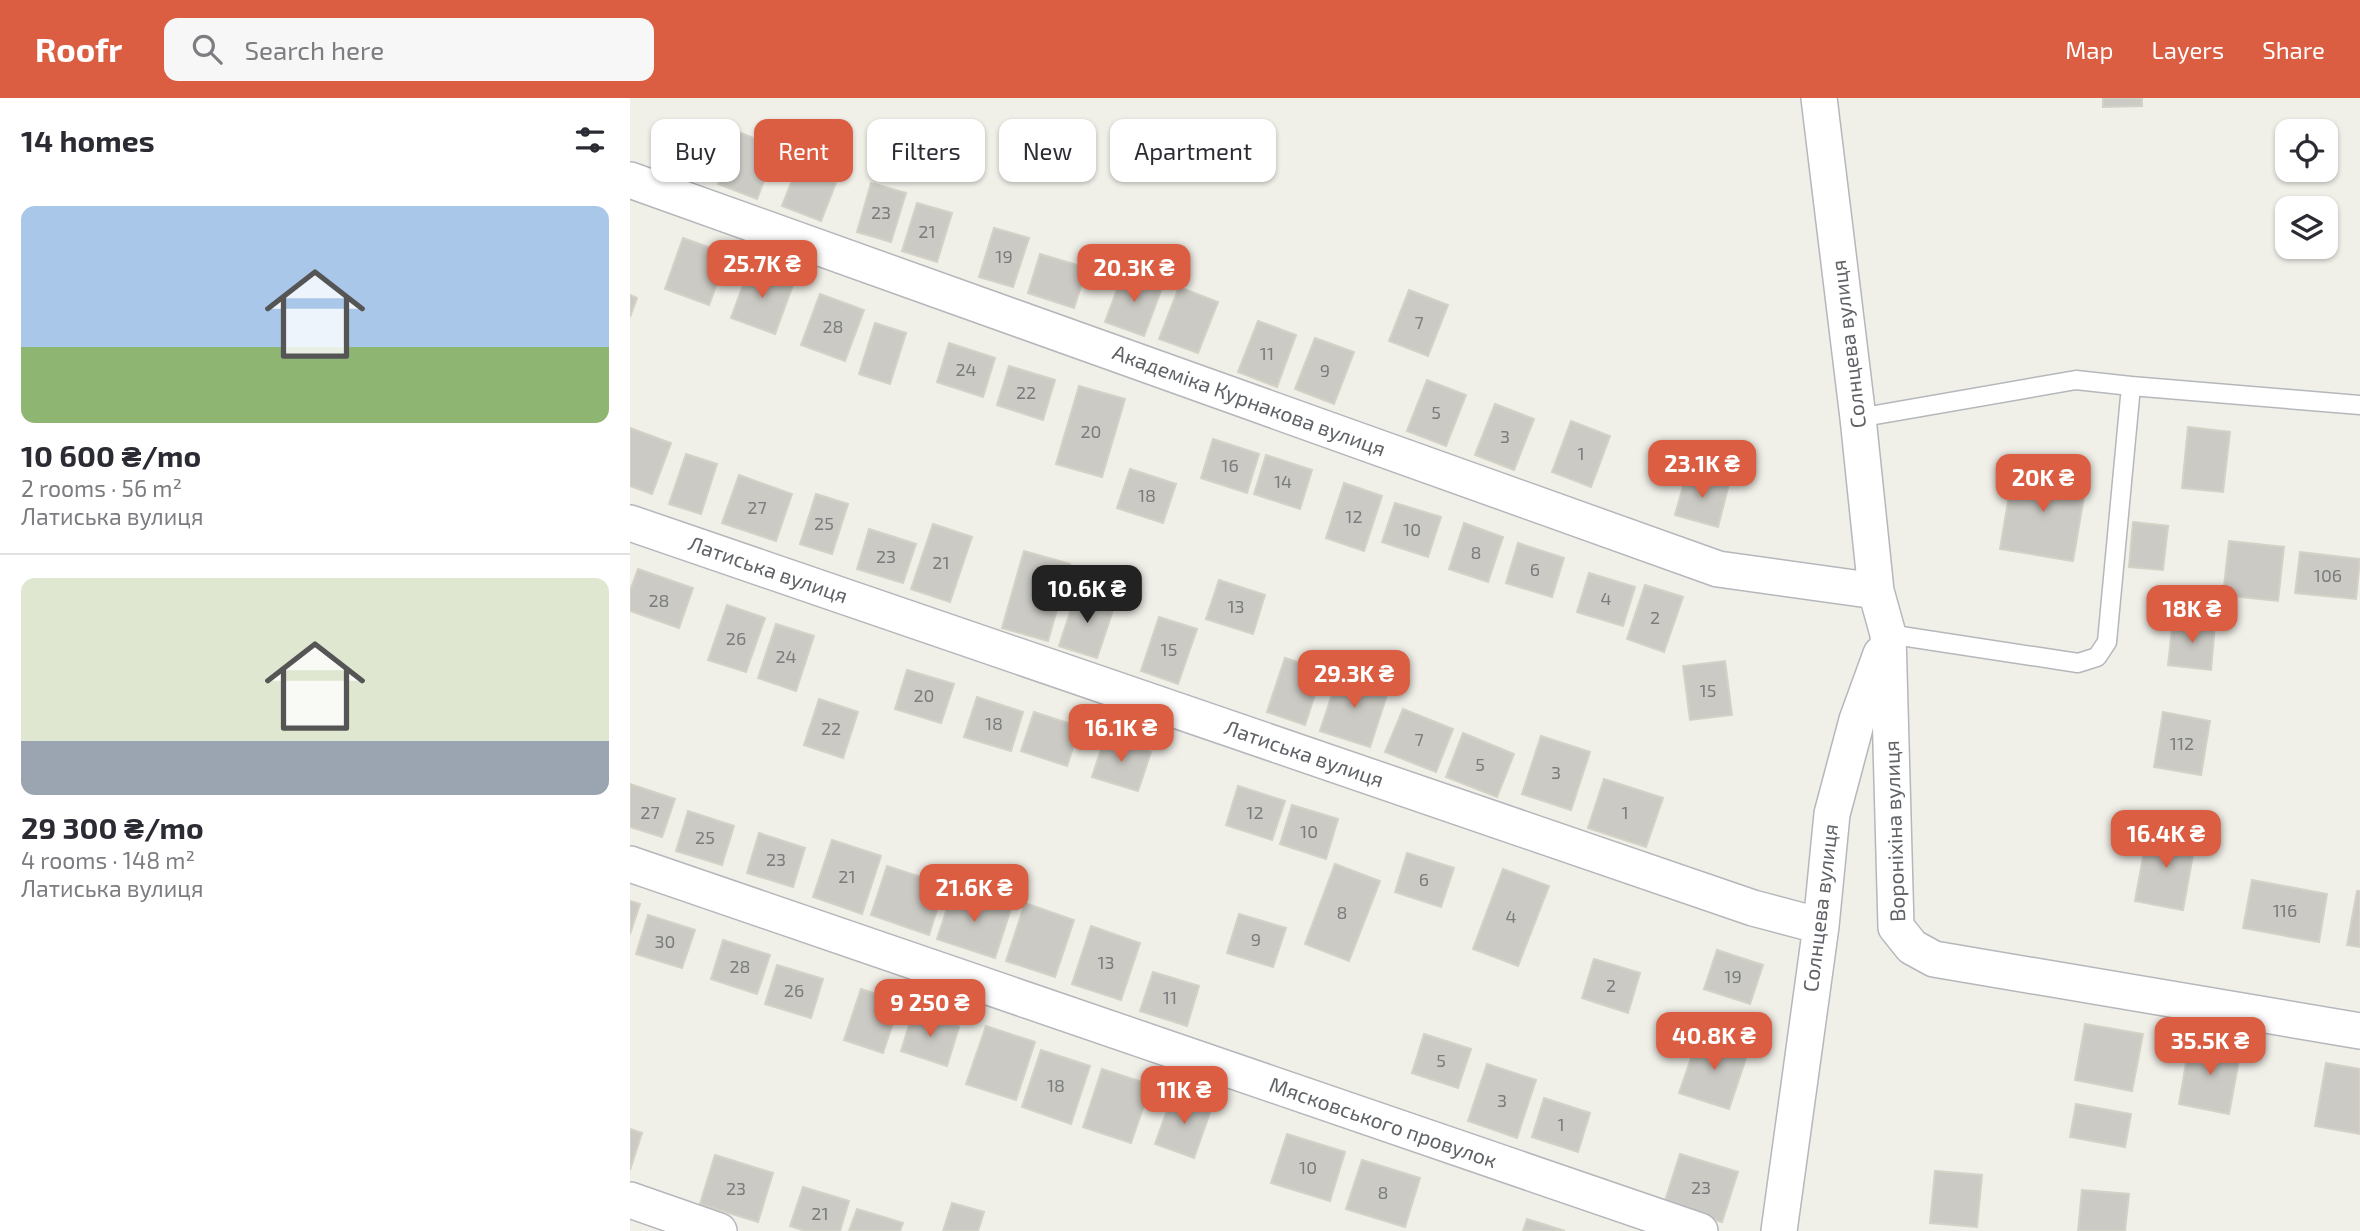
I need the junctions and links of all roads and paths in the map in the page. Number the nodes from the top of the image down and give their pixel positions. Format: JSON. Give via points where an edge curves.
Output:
{"nodes":[{"id":1,"x":1819,"y":98,"type":"edge"},
{"id":2,"x":630,"y":180,"type":"edge"},
{"id":3,"x":2131,"y":386,"type":"junction"},
{"id":4,"x":2360,"y":405,"type":"edge"},
{"id":5,"x":1858,"y":418,"type":"junction"},
{"id":6,"x":630,"y":523,"type":"edge"},
{"id":7,"x":1877,"y":591,"type":"junction"},
{"id":8,"x":1888,"y":634,"type":"junction"},
{"id":9,"x":630,"y":864,"type":"edge"},
{"id":10,"x":1821,"y":926,"type":"junction"},
{"id":11,"x":2360,"y":1031,"type":"edge"},
{"id":12,"x":630,"y":1200,"type":"edge"},
{"id":13,"x":719,"y":1231,"type":"edge"},
{"id":14,"x":1700,"y":1231,"type":"edge"},
{"id":15,"x":1779,"y":1231,"type":"edge"}],
"edges":[{"from":1,"to":5,"type":"street","name":"Солнцева вулиця"},
{"from":2,"to":7,"type":"street","name":"Академіка Курнакова вулиця","via":[[1718,569]]},
{"from":3,"to":4,"type":"lane"},
{"from":3,"to":5,"type":"lane","via":[[2076,380]]},
{"from":3,"to":8,"type":"lane","via":[[2106,642],[2097,657],[2078,663]]},
{"from":5,"to":7,"type":"street","name":"Солнцева вулиця"},
{"from":6,"to":10,"type":"street","name":"Латиська вулиця","via":[[1753,908]]},
{"from":7,"to":8,"type":"street","name":"Вороніхіна вулиця"},
{"from":8,"to":10,"type":"street","name":"Солнцева вулиця","via":[[1857,720],[1832,814]]},
{"from":8,"to":11,"type":"street","name":"Вороніхіна вулиця","via":[[1896,927],[1912,947],[1934,959]]},
{"from":9,"to":14,"type":"street","name":"Мясковського провулок"},
{"from":10,"to":15,"type":"street","name":"Солнцева вулиця"},
{"from":12,"to":13,"type":"street"}]}
